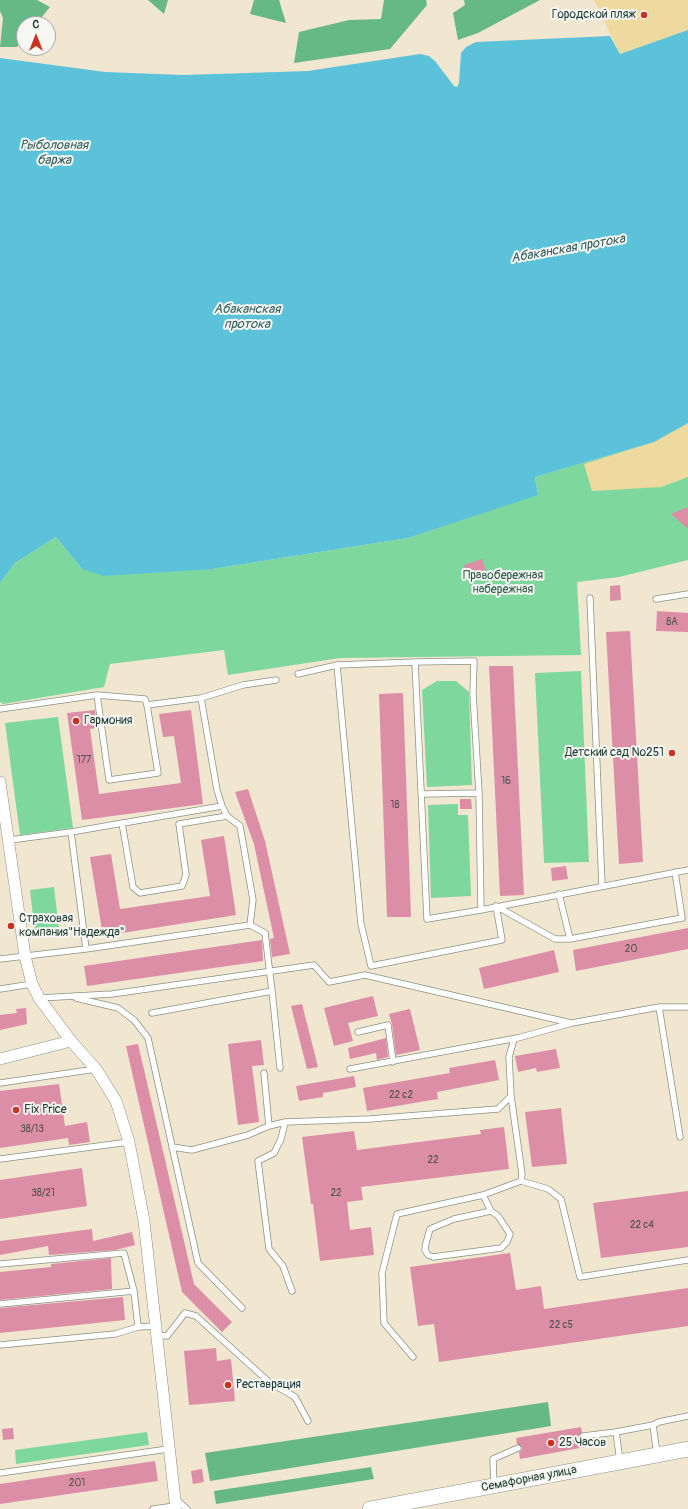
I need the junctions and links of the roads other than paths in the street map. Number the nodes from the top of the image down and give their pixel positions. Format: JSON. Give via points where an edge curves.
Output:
{"nodes":[{"id":1,"x":688,"y":594,"type":"edge"},
{"id":2,"x":590,"y":598,"type":"dead end"},
{"id":3,"x":656,"y":598,"type":"dead end"},
{"id":4,"x":415,"y":662,"type":"junction"},
{"id":5,"x":337,"y":665,"type":"junction"},
{"id":6,"x":298,"y":674,"type":"dead end"},
{"id":7,"x":276,"y":680,"type":"dead end"},
{"id":8,"x":97,"y":695,"type":"junction"},
{"id":9,"x":201,"y":698,"type":"junction"},
{"id":10,"x":147,"y":705,"type":"junction"},
{"id":11,"x":0,"y":709,"type":"edge"},
{"id":12,"x":0,"y":782,"type":"edge"},
{"id":13,"x":479,"y":792,"type":"junction"},
{"id":14,"x":422,"y":794,"type":"junction"},
{"id":15,"x":222,"y":806,"type":"junction"},
{"id":16,"x":227,"y":816,"type":"junction"},
{"id":17,"x":122,"y":823,"type":"junction"},
{"id":18,"x":71,"y":832,"type":"junction"},
{"id":19,"x":10,"y":840,"type":"junction"},
{"id":20,"x":688,"y":870,"type":"edge"},
{"id":21,"x":675,"y":872,"type":"junction"},
{"id":22,"x":602,"y":886,"type":"junction"},
{"id":23,"x":559,"y":894,"type":"junction"},
{"id":24,"x":496,"y":906,"type":"junction"},
{"id":25,"x":481,"y":910,"type":"junction"},
{"id":26,"x":250,"y":925,"type":"junction"},
{"id":27,"x":570,"y":939,"type":"junction"},
{"id":28,"x":86,"y":949,"type":"junction"},
{"id":29,"x":25,"y":956,"type":"junction"},
{"id":30,"x":0,"y":958,"type":"edge"},
{"id":31,"x":269,"y":971,"type":"junction"},
{"id":32,"x":32,"y":984,"type":"junction"},
{"id":33,"x":0,"y":989,"type":"edge"},
{"id":34,"x":272,"y":991,"type":"junction"},
{"id":35,"x":70,"y":996,"type":"junction"},
{"id":36,"x":39,"y":998,"type":"junction"},
{"id":37,"x":659,"y":1007,"type":"junction"},
{"id":38,"x":688,"y":1007,"type":"edge"},
{"id":39,"x":152,"y":1012,"type":"dead end"},
{"id":40,"x":572,"y":1024,"type":"junction"},
{"id":41,"x":358,"y":1032,"type":"dead end"},
{"id":42,"x":514,"y":1039,"type":"junction"},
{"id":43,"x":71,"y":1041,"type":"junction"},
{"id":44,"x":0,"y":1059,"type":"edge"},
{"id":45,"x":394,"y":1062,"type":"junction"},
{"id":46,"x":280,"y":1068,"type":"dead end"},
{"id":47,"x":96,"y":1069,"type":"junction"},
{"id":48,"x":350,"y":1069,"type":"dead end"},
{"id":49,"x":264,"y":1073,"type":"dead end"},
{"id":50,"x":0,"y":1083,"type":"edge"},
{"id":51,"x":512,"y":1096,"type":"junction"},
{"id":52,"x":285,"y":1122,"type":"junction"},
{"id":53,"x":269,"y":1126,"type":"junction"},
{"id":54,"x":680,"y":1137,"type":"dead end"},
{"id":55,"x":129,"y":1142,"type":"junction"},
{"id":56,"x":172,"y":1147,"type":"junction"},
{"id":57,"x":0,"y":1159,"type":"edge"},
{"id":58,"x":521,"y":1181,"type":"junction"},
{"id":59,"x":483,"y":1195,"type":"junction"},
{"id":60,"x":491,"y":1211,"type":"junction"},
{"id":61,"x":688,"y":1260,"type":"edge"},
{"id":62,"x":0,"y":1264,"type":"edge"},
{"id":63,"x":134,"y":1291,"type":"junction"},
{"id":64,"x":292,"y":1291,"type":"dead end"},
{"id":65,"x":0,"y":1304,"type":"edge"},
{"id":66,"x":242,"y":1308,"type":"dead end"},
{"id":67,"x":138,"y":1327,"type":"junction"},
{"id":68,"x":155,"y":1330,"type":"junction"},
{"id":69,"x":0,"y":1345,"type":"edge"},
{"id":70,"x":413,"y":1357,"type":"dead end"},
{"id":71,"x":688,"y":1416,"type":"edge"},
{"id":72,"x":308,"y":1421,"type":"dead end"},
{"id":73,"x":653,"y":1425,"type":"junction"},
{"id":74,"x":616,"y":1432,"type":"junction"},
{"id":75,"x":583,"y":1436,"type":"dead end"},
{"id":76,"x":518,"y":1448,"type":"dead end"},
{"id":77,"x":168,"y":1449,"type":"junction"},
{"id":78,"x":688,"y":1449,"type":"edge"},
{"id":79,"x":657,"y":1455,"type":"junction"},
{"id":80,"x":620,"y":1461,"type":"junction"},
{"id":81,"x":0,"y":1473,"type":"edge"},
{"id":82,"x":494,"y":1486,"type":"junction"},
{"id":83,"x":175,"y":1504,"type":"edge"},
{"id":84,"x":153,"y":1509,"type":"edge"},
{"id":85,"x":187,"y":1509,"type":"edge"},
{"id":86,"x":370,"y":1509,"type":"edge"}],
"edges":[{"from":1,"to":3,"type":"lane"},
{"from":2,"to":22,"type":"lane"},
{"from":4,"to":5,"type":"lane"},
{"from":4,"to":13,"type":"lane","via":[[474,661],[473,694]]},
{"from":4,"to":14,"type":"lane"},
{"from":5,"to":6,"type":"lane"},
{"from":5,"to":24,"type":"lane","via":[[361,924],[371,966],[502,940]]},
{"from":7,"to":9,"type":"lane","via":[[243,685]]},
{"from":8,"to":10,"type":"lane","via":[[145,699]]},
{"from":8,"to":10,"type":"lane","via":[[109,780],[158,773]]},
{"from":8,"to":11,"type":"lane"},
{"from":9,"to":10,"type":"lane"},
{"from":9,"to":15,"type":"lane"},
{"from":12,"to":19,"type":"street"},
{"from":13,"to":14,"type":"lane"},
{"from":13,"to":25,"type":"lane"},
{"from":14,"to":25,"type":"lane","via":[[427,919]]},
{"from":15,"to":16,"type":"lane"},
{"from":15,"to":17,"type":"lane"},
{"from":16,"to":17,"type":"lane","via":[[179,824],[186,875],[182,886],[140,893],[133,887]]},
{"from":16,"to":26,"type":"lane","via":[[240,826],[253,900]]},
{"from":17,"to":18,"type":"lane"},
{"from":18,"to":19,"type":"lane"},
{"from":18,"to":28,"type":"lane"},
{"from":19,"to":29,"type":"street"},
{"from":20,"to":21,"type":"lane"},
{"from":21,"to":22,"type":"lane"},
{"from":21,"to":27,"type":"lane","via":[[682,918]]},
{"from":22,"to":23,"type":"lane"},
{"from":23,"to":24,"type":"lane"},
{"from":23,"to":27,"type":"lane"},
{"from":24,"to":25,"type":"lane"},
{"from":24,"to":27,"type":"lane","via":[[555,939]]},
{"from":26,"to":28,"type":"lane"},
{"from":26,"to":31,"type":"lane","via":[[265,933]]},
{"from":28,"to":29,"type":"lane"},
{"from":29,"to":30,"type":"lane"},
{"from":29,"to":32,"type":"street"},
{"from":31,"to":34,"type":"lane"},
{"from":31,"to":35,"type":"lane","via":[[112,994]]},
{"from":31,"to":40,"type":"lane","via":[[314,965],[329,982],[365,975]]},
{"from":32,"to":33,"type":"lane"},
{"from":32,"to":36,"type":"street"},
{"from":34,"to":39,"type":"lane"},
{"from":34,"to":46,"type":"lane"},
{"from":35,"to":36,"type":"lane"},
{"from":35,"to":56,"type":"lane","via":[[118,1008],[134,1020],[148,1038]]},
{"from":36,"to":43,"type":"street"},
{"from":37,"to":38,"type":"lane"},
{"from":37,"to":40,"type":"lane"},
{"from":37,"to":54,"type":"lane"},
{"from":40,"to":42,"type":"lane"},
{"from":41,"to":45,"type":"lane","via":[[388,1025]]},
{"from":42,"to":45,"type":"lane"},
{"from":42,"to":51,"type":"lane","via":[[509,1057]]},
{"from":43,"to":44,"type":"street"},
{"from":43,"to":47,"type":"street"},
{"from":45,"to":48,"type":"lane"},
{"from":47,"to":50,"type":"lane"},
{"from":47,"to":55,"type":"street","via":[[116,1101]]},
{"from":49,"to":53,"type":"lane"},
{"from":51,"to":52,"type":"lane","via":[[498,1109],[369,1119]]},
{"from":51,"to":58,"type":"lane"},
{"from":52,"to":53,"type":"lane"},
{"from":52,"to":64,"type":"lane","via":[[274,1153],[258,1161],[269,1249],[283,1266]]},
{"from":53,"to":56,"type":"lane","via":[[248,1135],[192,1150]]},
{"from":55,"to":57,"type":"lane"},
{"from":55,"to":68,"type":"street","via":[[144,1221]]},
{"from":56,"to":66,"type":"lane","via":[[198,1263]]},
{"from":58,"to":59,"type":"lane"},
{"from":58,"to":61,"type":"lane","via":[[548,1189],[561,1199],[580,1276]]},
{"from":59,"to":60,"type":"lane"},
{"from":59,"to":70,"type":"lane","via":[[397,1214],[382,1273],[384,1323]]},
{"from":60,"to":60,"type":"lane","via":[[454,1219],[430,1229],[425,1250],[428,1255],[433,1257],[501,1248],[510,1234],[498,1216]]},
{"from":62,"to":63,"type":"lane","via":[[124,1254]]},
{"from":63,"to":65,"type":"lane"},
{"from":63,"to":67,"type":"lane"},
{"from":67,"to":68,"type":"lane"},
{"from":67,"to":69,"type":"lane","via":[[115,1334]]},
{"from":68,"to":72,"type":"lane","via":[[167,1336],[185,1313],[196,1316],[269,1382],[295,1397]]},
{"from":68,"to":77,"type":"street"},
{"from":71,"to":73,"type":"lane"},
{"from":73,"to":74,"type":"lane"},
{"from":73,"to":79,"type":"lane"},
{"from":74,"to":75,"type":"lane"},
{"from":74,"to":80,"type":"lane"},
{"from":76,"to":82,"type":"lane","via":[[493,1459]]},
{"from":77,"to":81,"type":"lane"},
{"from":77,"to":83,"type":"street"},
{"from":78,"to":79,"type":"main road","name":"Семафорная улица"},
{"from":79,"to":80,"type":"main road","name":"Семафорная улица"},
{"from":80,"to":82,"type":"main road","name":"Семафорная улица"},
{"from":82,"to":86,"type":"main road","name":"Семафорная улица"},
{"from":83,"to":84,"type":"lane"},
{"from":83,"to":85,"type":"lane"}]}
